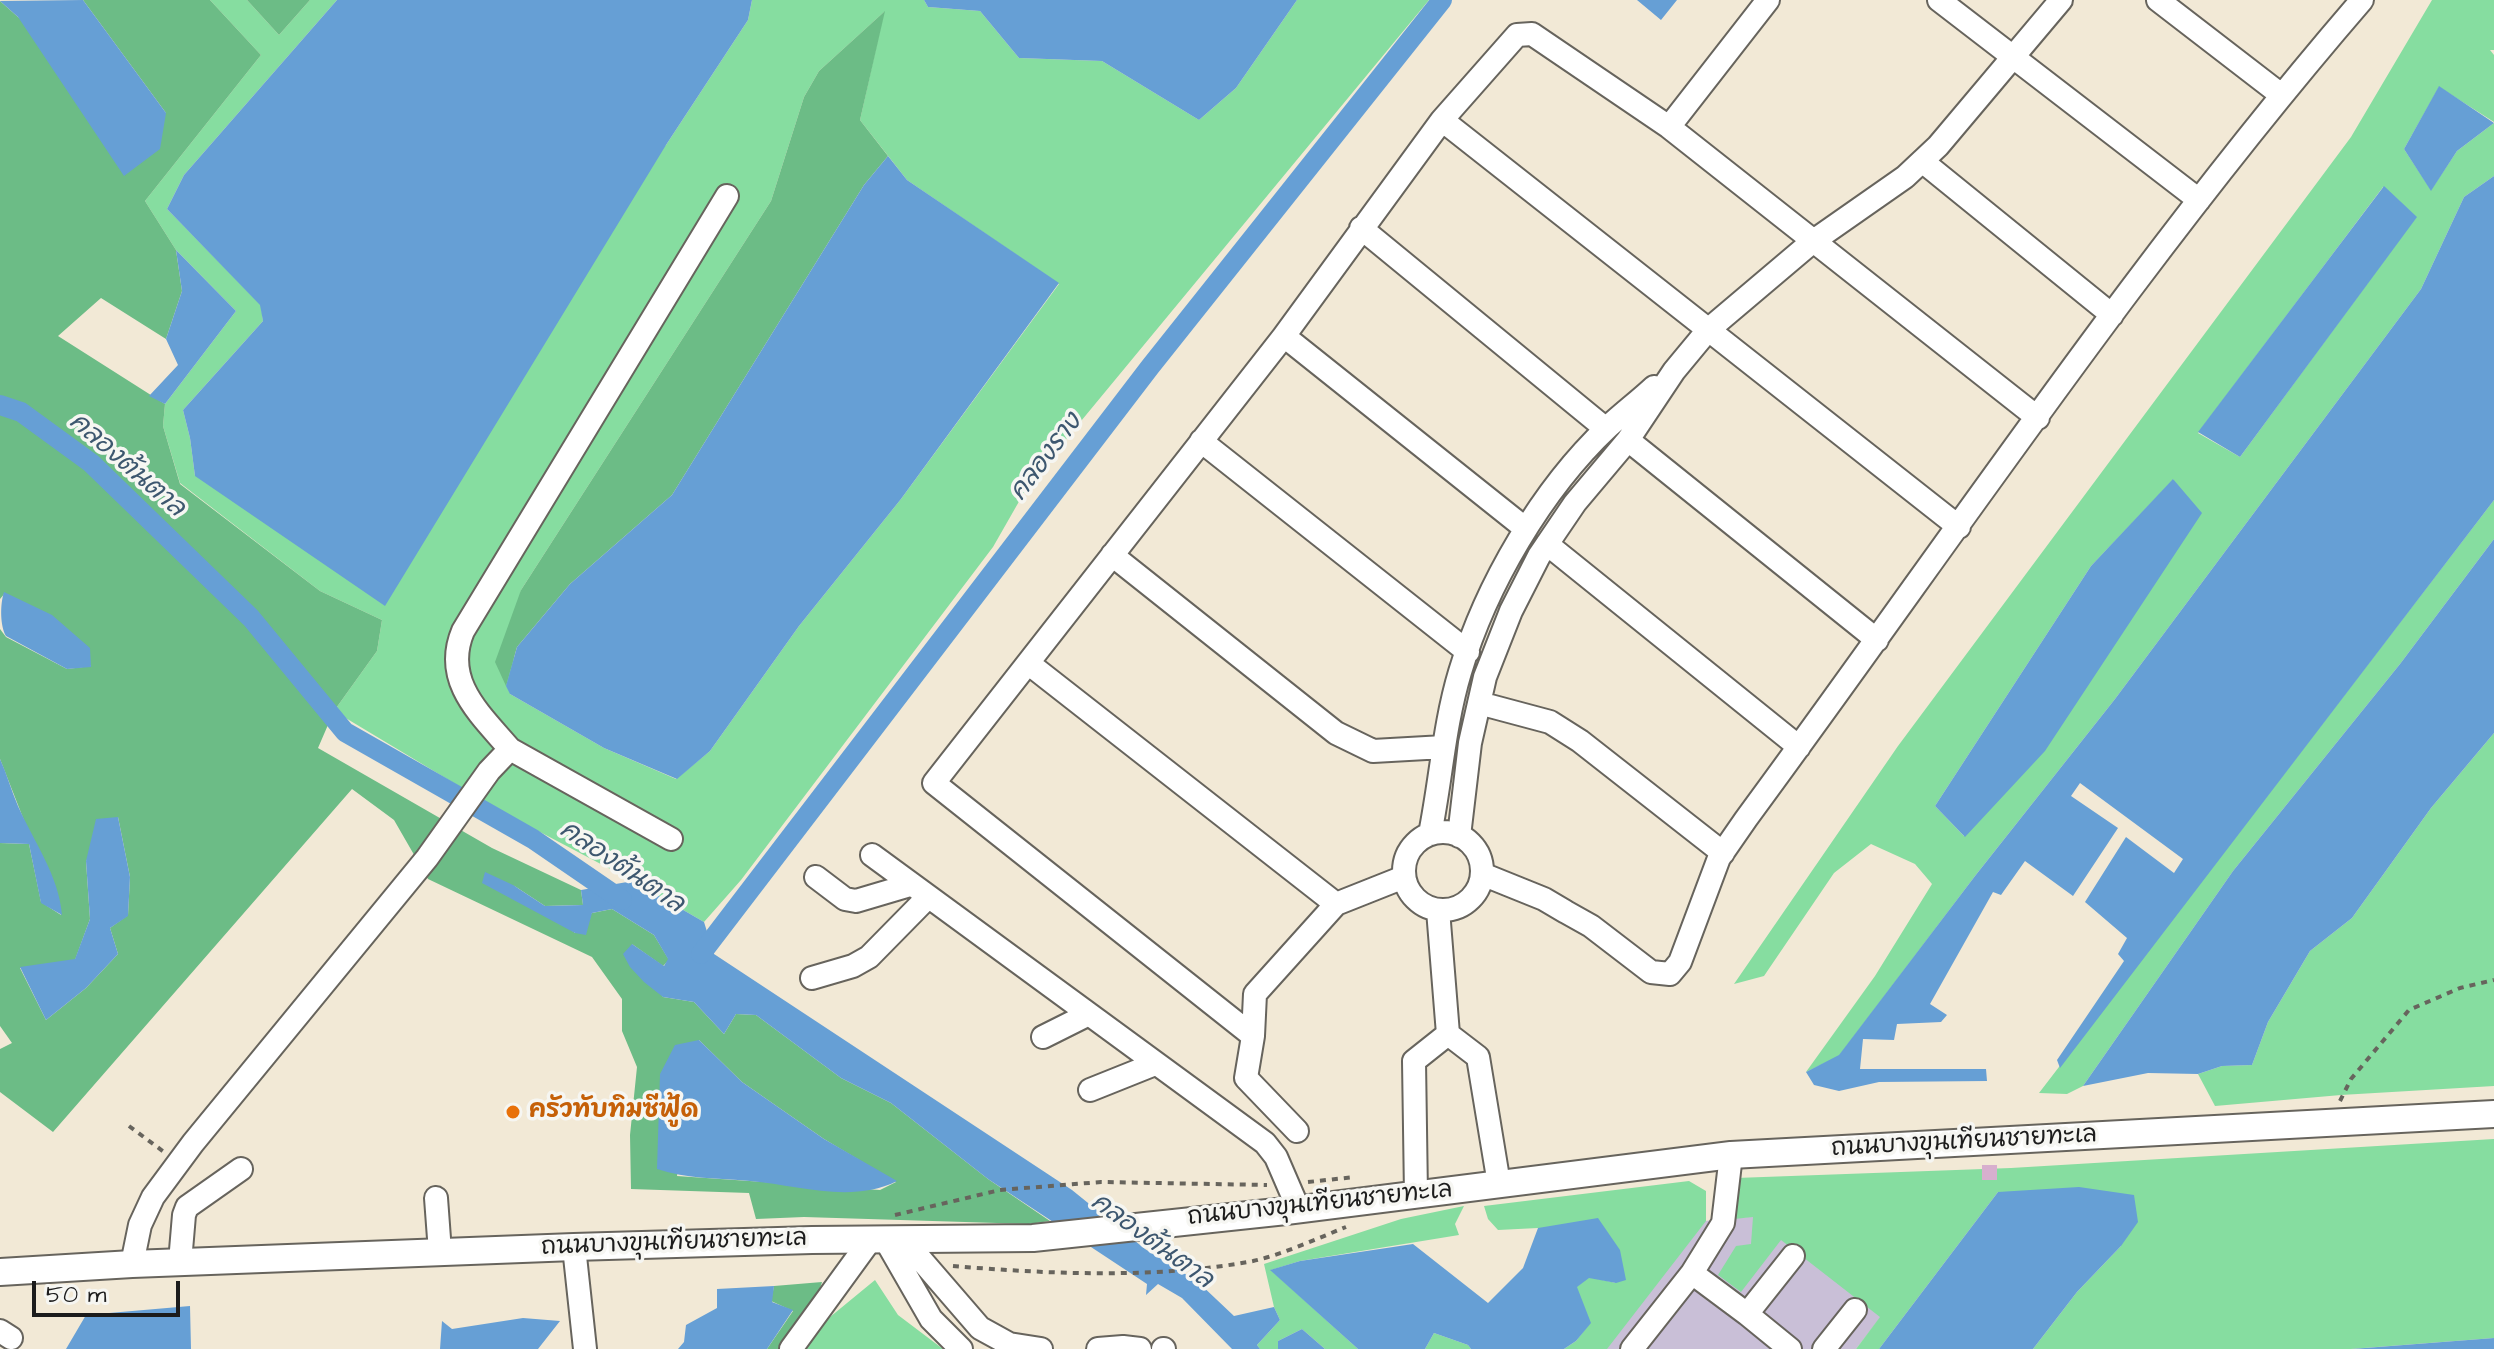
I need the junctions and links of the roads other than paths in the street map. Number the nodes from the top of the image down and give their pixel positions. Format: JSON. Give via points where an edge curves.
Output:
{"nodes":[{"id":1,"x":1768,"y":0,"type":"edge"},
{"id":2,"x":1939,"y":0,"type":"edge"},
{"id":3,"x":2061,"y":0,"type":"edge"},
{"id":4,"x":2158,"y":0,"type":"edge"},
{"id":5,"x":2362,"y":0,"type":"edge"},
{"id":6,"x":2013,"y":56,"type":"junction"},
{"id":7,"x":2280,"y":94,"type":"junction"},
{"id":8,"x":1442,"y":120,"type":"junction"},
{"id":9,"x":1669,"y":127,"type":"junction"},
{"id":10,"x":1922,"y":161,"type":"junction"},
{"id":11,"x":727,"y":196,"type":"dead end"},
{"id":12,"x":2199,"y":200,"type":"junction"},
{"id":13,"x":1361,"y":228,"type":"junction"},
{"id":14,"x":1812,"y":242,"type":"junction"},
{"id":15,"x":2112,"y":315,"type":"junction"},
{"id":16,"x":1708,"y":330,"type":"junction"},
{"id":17,"x":1284,"y":336,"type":"junction"},
{"id":18,"x":1674,"y":371,"type":"junction"},
{"id":19,"x":2038,"y":418,"type":"junction"},
{"id":20,"x":1606,"y":429,"type":"junction"},
{"id":21,"x":1628,"y":440,"type":"junction"},
{"id":22,"x":1201,"y":441,"type":"junction"},
{"id":23,"x":1959,"y":527,"type":"junction"},
{"id":24,"x":1526,"y":529,"type":"junction"},
{"id":25,"x":1547,"y":544,"type":"junction"},
{"id":26,"x":1112,"y":555,"type":"junction"},
{"id":27,"x":1877,"y":640,"type":"junction"},
{"id":28,"x":1468,"y":652,"type":"junction"},
{"id":29,"x":1028,"y":663,"type":"junction"},
{"id":30,"x":1479,"y":703,"type":"junction"},
{"id":31,"x":1444,"y":747,"type":"junction"},
{"id":32,"x":1799,"y":747,"type":"junction"},
{"id":33,"x":510,"y":749,"type":"junction"},
{"id":34,"x":1430,"y":834,"type":"junction"},
{"id":35,"x":1459,"y":836,"type":"junction"},
{"id":36,"x":671,"y":839,"type":"dead end"},
{"id":37,"x":1723,"y":853,"type":"junction"},
{"id":38,"x":872,"y":855,"type":"dead end"},
{"id":39,"x":1482,"y":874,"type":"junction"},
{"id":40,"x":816,"y":877,"type":"dead end"},
{"id":41,"x":1404,"y":877,"type":"junction"},
{"id":42,"x":919,"y":892,"type":"junction"},
{"id":43,"x":1336,"y":904,"type":"junction"},
{"id":44,"x":1438,"y":910,"type":"junction"},
{"id":45,"x":812,"y":978,"type":"dead end"},
{"id":46,"x":1087,"y":1015,"type":"junction"},
{"id":47,"x":1448,"y":1034,"type":"junction"},
{"id":48,"x":1253,"y":1036,"type":"junction"},
{"id":49,"x":1043,"y":1037,"type":"dead end"},
{"id":50,"x":1155,"y":1064,"type":"junction"},
{"id":51,"x":1090,"y":1090,"type":"dead end"},
{"id":52,"x":2494,"y":1114,"type":"edge"},
{"id":53,"x":1297,"y":1131,"type":"dead end"},
{"id":54,"x":1731,"y":1155,"type":"junction"},
{"id":55,"x":241,"y":1169,"type":"dead end"},
{"id":56,"x":1499,"y":1184,"type":"junction"},
{"id":57,"x":1416,"y":1195,"type":"junction"},
{"id":58,"x":436,"y":1198,"type":"dead end"},
{"id":59,"x":1298,"y":1208,"type":"junction"},
{"id":60,"x":887,"y":1239,"type":"junction"},
{"id":61,"x":574,"y":1247,"type":"junction"},
{"id":62,"x":440,"y":1252,"type":"junction"},
{"id":63,"x":1793,"y":1256,"type":"dead end"},
{"id":64,"x":180,"y":1262,"type":"junction"},
{"id":65,"x":132,"y":1264,"type":"junction"},
{"id":66,"x":0,"y":1272,"type":"edge"},
{"id":67,"x":1692,"y":1273,"type":"junction"},
{"id":68,"x":1855,"y":1310,"type":"dead end"},
{"id":69,"x":1747,"y":1314,"type":"junction"},
{"id":70,"x":585,"y":1349,"type":"edge"},
{"id":71,"x":791,"y":1349,"type":"edge"},
{"id":72,"x":961,"y":1349,"type":"edge"},
{"id":73,"x":1041,"y":1349,"type":"edge"},
{"id":74,"x":1098,"y":1349,"type":"edge"},
{"id":75,"x":1140,"y":1349,"type":"edge"},
{"id":76,"x":1632,"y":1349,"type":"edge"},
{"id":77,"x":1790,"y":1349,"type":"edge"},
{"id":78,"x":1824,"y":1349,"type":"edge"}],
"edges":[{"from":1,"to":9,"type":"street"},
{"from":2,"to":6,"type":"street"},
{"from":3,"to":6,"type":"street"},
{"from":4,"to":7,"type":"street"},
{"from":5,"to":7,"type":"street"},
{"from":6,"to":10,"type":"street"},
{"from":6,"to":12,"type":"street"},
{"from":7,"to":12,"type":"street"},
{"from":8,"to":9,"type":"street","via":[[1517,35],[1525,33]]},
{"from":8,"to":13,"type":"street"},
{"from":8,"to":16,"type":"street"},
{"from":9,"to":14,"type":"street"},
{"from":10,"to":14,"type":"street"},
{"from":10,"to":15,"type":"street"},
{"from":11,"to":33,"type":"street","via":[[463,631],[457,647],[458,672],[467,698]]},
{"from":12,"to":15,"type":"street"},
{"from":13,"to":17,"type":"street"},
{"from":13,"to":20,"type":"street"},
{"from":14,"to":16,"type":"street"},
{"from":14,"to":19,"type":"street"},
{"from":15,"to":19,"type":"street"},
{"from":16,"to":18,"type":"street"},
{"from":16,"to":23,"type":"street"},
{"from":17,"to":22,"type":"street"},
{"from":17,"to":24,"type":"street"},
{"from":18,"to":20,"type":"street"},
{"from":18,"to":21,"type":"street"},
{"from":19,"to":23,"type":"street"},
{"from":20,"to":24,"type":"street"},
{"from":21,"to":25,"type":"street"},
{"from":21,"to":27,"type":"street"},
{"from":22,"to":26,"type":"street"},
{"from":22,"to":28,"type":"street"},
{"from":23,"to":27,"type":"street"},
{"from":24,"to":28,"type":"street","via":[[1486,604]]},
{"from":25,"to":30,"type":"street","via":[[1511,611]]},
{"from":25,"to":32,"type":"street"},
{"from":26,"to":29,"type":"street"},
{"from":26,"to":31,"type":"street","via":[[1336,733],[1373,751]]},
{"from":27,"to":32,"type":"street"},
{"from":28,"to":31,"type":"street"},
{"from":29,"to":43,"type":"street"},
{"from":29,"to":48,"type":"street","via":[[934,783]]},
{"from":30,"to":35,"type":"street"},
{"from":30,"to":37,"type":"street","via":[[1550,722]]},
{"from":31,"to":34,"type":"street"},
{"from":32,"to":37,"type":"street"},
{"from":33,"to":36,"type":"street"},
{"from":33,"to":65,"type":"street","via":[[153,1197],[140,1225]]},
{"from":34,"to":35,"type":"street"},
{"from":34,"to":41,"type":"street","via":[[1409,851]]},
{"from":35,"to":39,"type":"street","via":[[1476,849]]},
{"from":37,"to":39,"type":"street","via":[[1680,962],[1670,974],[1651,972],[1591,926],[1544,899]]},
{"from":38,"to":42,"type":"street"},
{"from":39,"to":44,"type":"street","via":[[1473,897],[1451,910]]},
{"from":40,"to":42,"type":"street","via":[[856,901]]},
{"from":41,"to":43,"type":"street"},
{"from":41,"to":44,"type":"street","via":[[1416,899]]},
{"from":42,"to":45,"type":"street","via":[[869,957]]},
{"from":42,"to":46,"type":"street"},
{"from":43,"to":48,"type":"street","via":[[1255,994]]},
{"from":44,"to":47,"type":"street"},
{"from":46,"to":49,"type":"street"},
{"from":46,"to":50,"type":"street"},
{"from":47,"to":56,"type":"street","via":[[1478,1057]]},
{"from":47,"to":57,"type":"street","via":[[1414,1061]]},
{"from":48,"to":53,"type":"street","via":[[1246,1078]]},
{"from":50,"to":51,"type":"street"},
{"from":50,"to":59,"type":"street","via":[[1265,1143]]},
{"from":52,"to":54,"type":"main road","name":"ถนนบางขุนเทียนชายทะเล"},
{"from":54,"to":56,"type":"main road","name":"ถนนบางขุนเทียนชายทะเล"},
{"from":54,"to":67,"type":"street","via":[[1723,1223]]},
{"from":55,"to":64,"type":"street","via":[[187,1207]]},
{"from":56,"to":57,"type":"main road","name":"ถนนบางขุนเทียนชายทะเล"},
{"from":57,"to":59,"type":"main road","name":"ถนนบางขุนเทียนชายทะเล"},
{"from":58,"to":62,"type":"street"},
{"from":59,"to":60,"type":"main road","name":"ถนนบางขุนเทียนชายทะเล","via":[[1033,1238]]},
{"from":60,"to":61,"type":"main road","name":"ถนนบางขุนเทียนชายทะเล"},
{"from":60,"to":71,"type":"street"},
{"from":60,"to":72,"type":"street","via":[[931,1319]]},
{"from":60,"to":73,"type":"street","via":[[980,1328],[1009,1344]]},
{"from":61,"to":62,"type":"main road","name":"ถนนบางขุนเทียนชายทะเล"},
{"from":61,"to":70,"type":"street"},
{"from":62,"to":64,"type":"main road","name":"ถนนบางขุนเทียนชายทะเล"},
{"from":63,"to":69,"type":"street"},
{"from":64,"to":65,"type":"main road","name":"ถนนบางขุนเทียนชายทะเล"},
{"from":65,"to":66,"type":"main road","name":"ถนนบางขุนเทียนชายทะเล"},
{"from":67,"to":69,"type":"street"},
{"from":67,"to":76,"type":"street"},
{"from":68,"to":78,"type":"street"},
{"from":69,"to":77,"type":"street"},
{"from":74,"to":75,"type":"street"}]}
